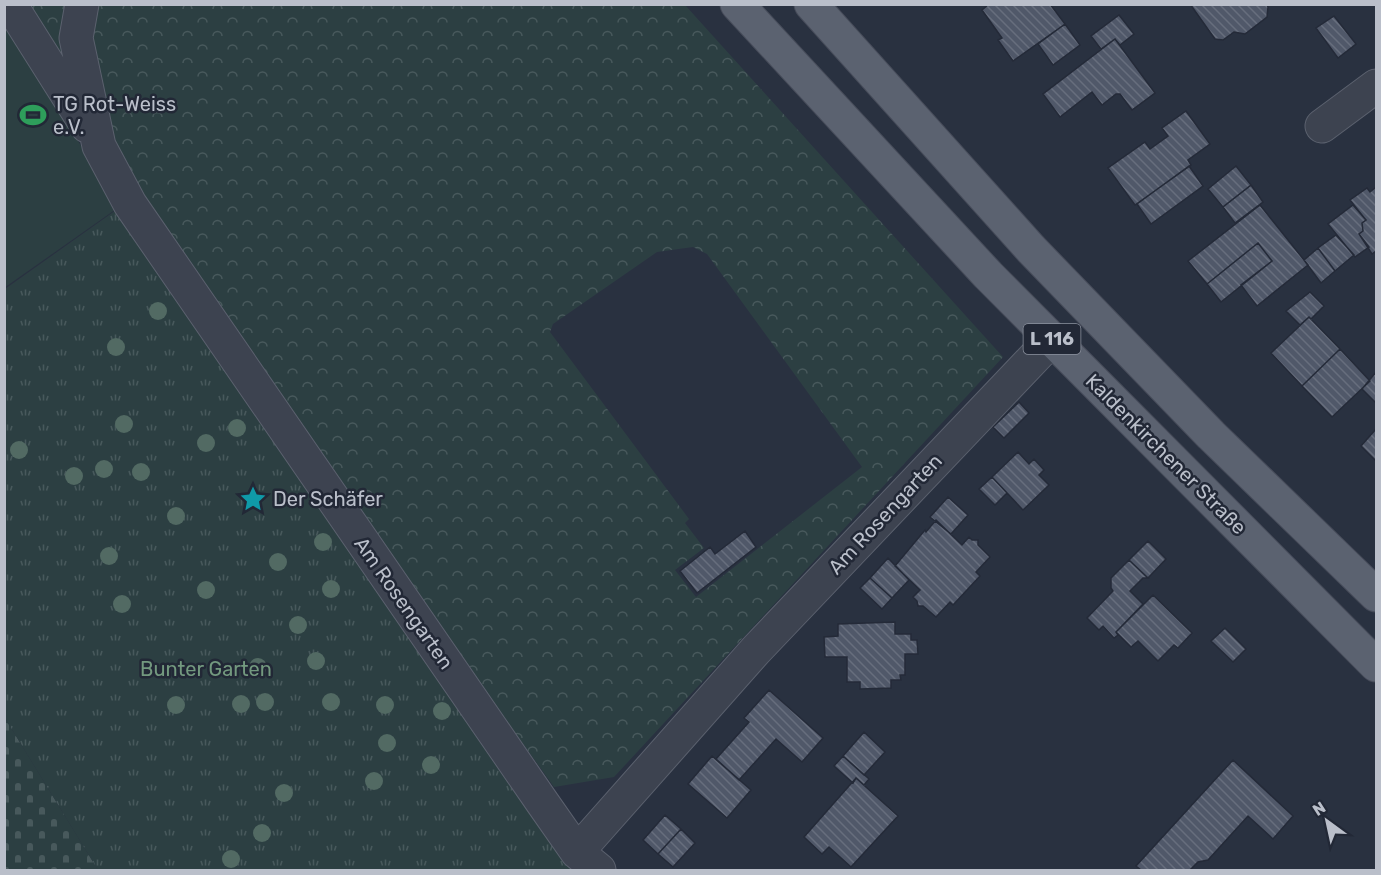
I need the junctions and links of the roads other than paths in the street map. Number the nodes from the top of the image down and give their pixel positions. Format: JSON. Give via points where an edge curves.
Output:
{"nodes":[{"id":1,"x":82,"y":4,"type":"edge"},
{"id":2,"x":737,"y":4,"type":"edge"},
{"id":3,"x":811,"y":4,"type":"edge"},
{"id":4,"x":17,"y":15,"type":"dead end"},
{"id":5,"x":1376,"y":89,"type":"edge"},
{"id":6,"x":1323,"y":126,"type":"dead end"},
{"id":7,"x":99,"y":146,"type":"junction"},
{"id":8,"x":1052,"y":339,"type":"junction"},
{"id":9,"x":1377,"y":595,"type":"edge"},
{"id":10,"x":1377,"y":665,"type":"edge"},
{"id":11,"x":588,"y":861,"type":"edge"}],
"edges":[{"from":1,"to":7,"type":"street","via":[[76,38]]},
{"from":2,"to":8,"type":"main road","name":"Kaldenkirchener Straße","number":"L 116"},
{"from":3,"to":9,"type":"main road","number":"L 116","via":[[1031,249],[1211,435]]},
{"from":4,"to":7,"type":"street"},
{"from":5,"to":6,"type":"street"},
{"from":7,"to":11,"type":"street","name":"Am Rosengarten","via":[[130,204]]},
{"from":8,"to":10,"type":"main road","name":"Kaldenkirchener Straße","number":"L 116"},
{"from":8,"to":11,"type":"street","name":"Am Rosengarten","via":[[756,650]]}]}
